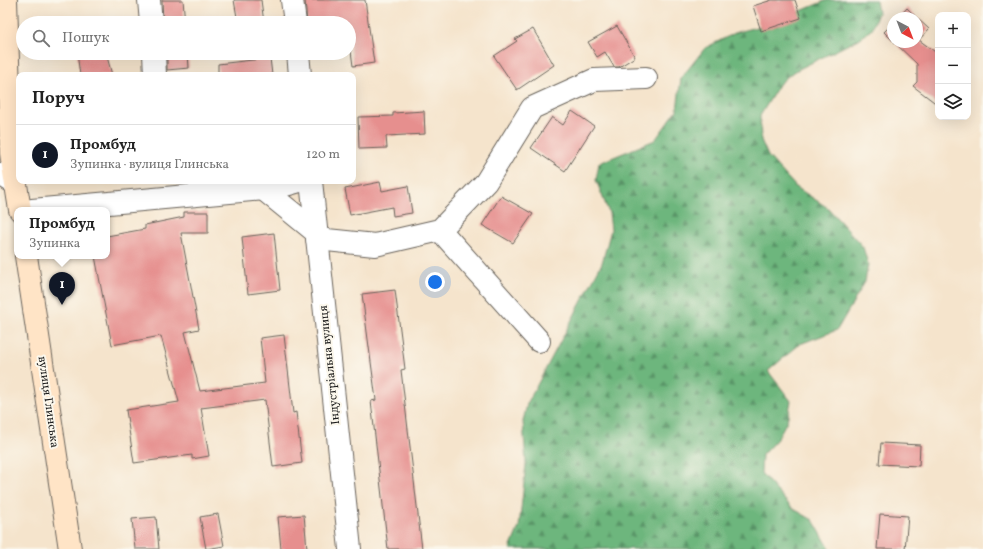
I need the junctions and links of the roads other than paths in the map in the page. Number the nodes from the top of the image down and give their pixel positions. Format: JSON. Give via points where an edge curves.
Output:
{"nodes":[{"id":1,"x":6,"y":0,"type":"edge"},
{"id":2,"x":149,"y":0,"type":"edge"},
{"id":3,"x":292,"y":0,"type":"edge"},
{"id":4,"x":150,"y":16,"type":"edge"},
{"id":5,"x":293,"y":16,"type":"edge"},
{"id":6,"x":154,"y":60,"type":"edge"},
{"id":7,"x":299,"y":60,"type":"edge"},
{"id":8,"x":155,"y":72,"type":"edge"},
{"id":9,"x":300,"y":72,"type":"edge"},
{"id":10,"x":646,"y":78,"type":"dead end"},
{"id":11,"x":8,"y":179,"type":"edge"},
{"id":12,"x":289,"y":184,"type":"edge"},
{"id":13,"x":311,"y":184,"type":"edge"},
{"id":14,"x":165,"y":189,"type":"edge"},
{"id":15,"x":263,"y":189,"type":"junction"},
{"id":16,"x":19,"y":207,"type":"edge"},
{"id":17,"x":51,"y":207,"type":"edge"},
{"id":18,"x":440,"y":230,"type":"junction"},
{"id":19,"x":317,"y":236,"type":"junction"},
{"id":20,"x":26,"y":259,"type":"edge"},
{"id":21,"x":539,"y":341,"type":"dead end"},
{"id":22,"x":70,"y":549,"type":"edge"},
{"id":23,"x":350,"y":549,"type":"edge"}],
"edges":[{"from":1,"to":11,"type":"main road","via":[[11,153]]},
{"from":2,"to":4,"type":"street"},
{"from":3,"to":5,"type":"street"},
{"from":6,"to":8,"type":"street"},
{"from":7,"to":9,"type":"street"},
{"from":10,"to":18,"type":"street","via":[[594,80],[532,108],[486,182]]},
{"from":11,"to":16,"type":"main road"},
{"from":12,"to":15,"type":"street"},
{"from":13,"to":19,"type":"street","name":"Індустріальна вулиця"},
{"from":14,"to":15,"type":"street"},
{"from":14,"to":17,"type":"street"},
{"from":15,"to":19,"type":"street"},
{"from":18,"to":19,"type":"street","via":[[375,245]]},
{"from":18,"to":21,"type":"street"},
{"from":19,"to":23,"type":"street","name":"Індустріальна вулиця"},
{"from":20,"to":22,"type":"main road","name":"вулиця Глинська"}]}
